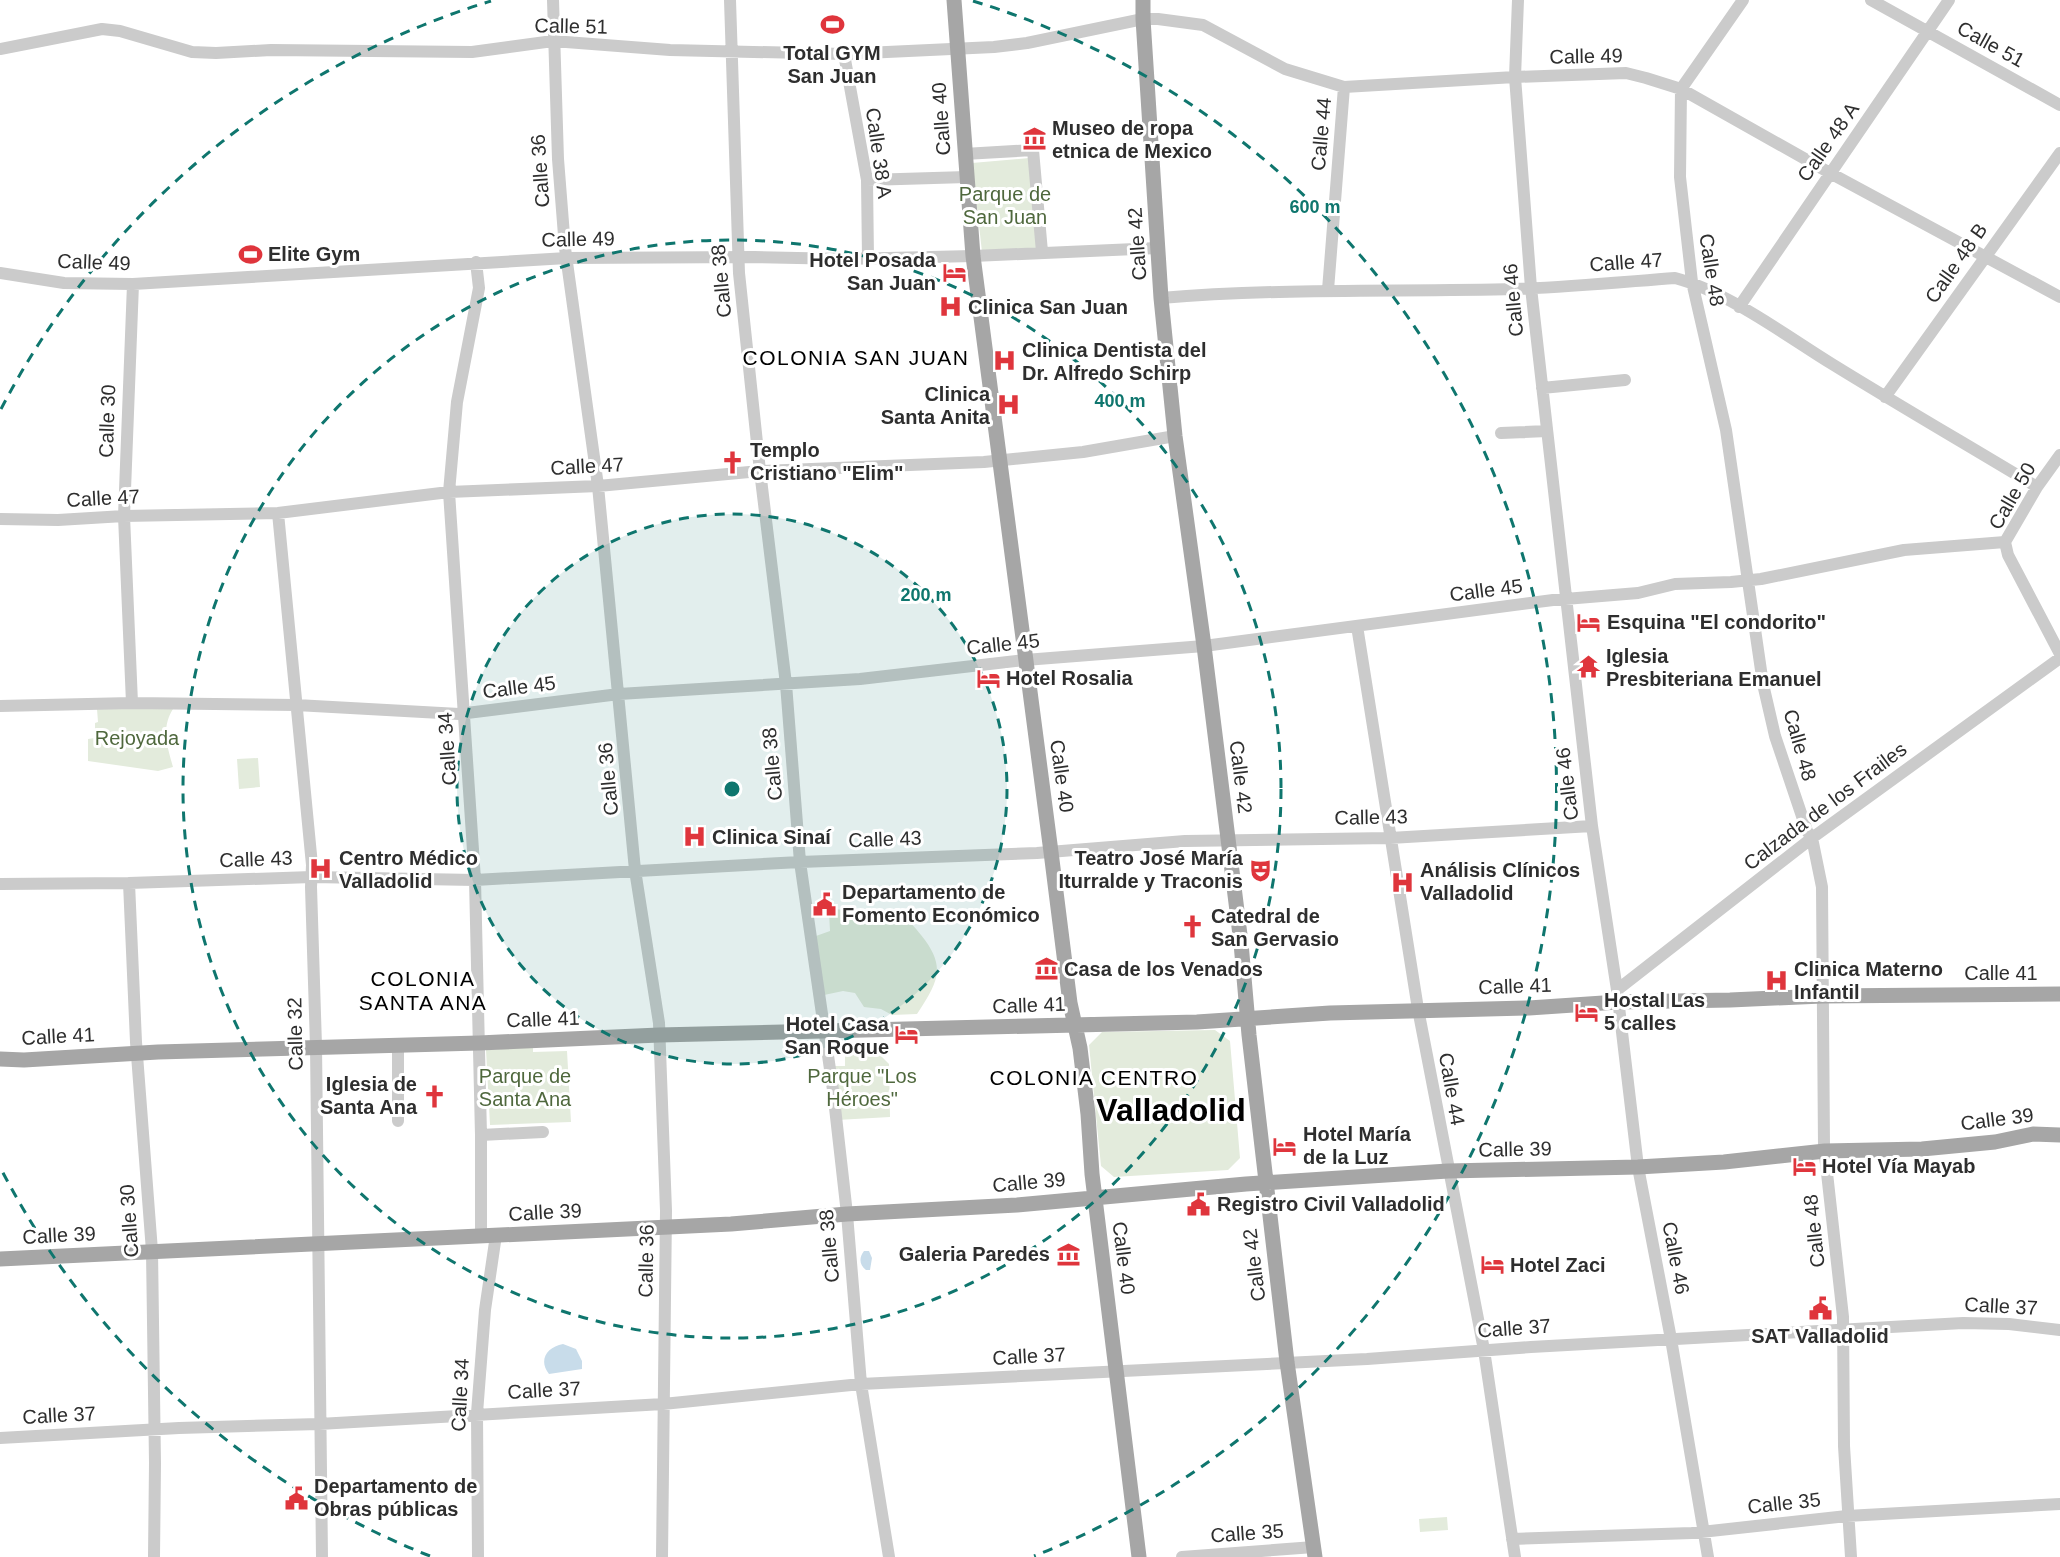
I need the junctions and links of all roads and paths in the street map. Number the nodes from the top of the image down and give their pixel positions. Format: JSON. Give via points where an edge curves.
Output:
{"nodes":[{"id":1,"x":553,"y":0,"type":"edge"},
{"id":2,"x":730,"y":0,"type":"edge"},
{"id":3,"x":954,"y":0,"type":"edge"},
{"id":4,"x":1143,"y":0,"type":"edge"},
{"id":5,"x":1518,"y":0,"type":"edge"},
{"id":6,"x":1743,"y":0,"type":"edge"},
{"id":7,"x":1871,"y":0,"type":"edge"},
{"id":8,"x":1949,"y":0,"type":"edge"},
{"id":9,"x":1143,"y":19,"type":"junction"},
{"id":10,"x":1928,"y":31,"type":"junction"},
{"id":11,"x":553,"y":41,"type":"junction"},
{"id":12,"x":0,"y":49,"type":"edge"},
{"id":13,"x":958,"y":50,"type":"junction"},
{"id":14,"x":733,"y":51,"type":"junction"},
{"id":15,"x":844,"y":54,"type":"junction"},
{"id":16,"x":1515,"y":77,"type":"junction"},
{"id":17,"x":1344,"y":87,"type":"junction"},
{"id":18,"x":1681,"y":89,"type":"junction"},
{"id":19,"x":2060,"y":105,"type":"edge"},
{"id":20,"x":2060,"y":153,"type":"edge"},
{"id":21,"x":964,"y":154,"type":"junction"},
{"id":22,"x":1830,"y":173,"type":"junction"},
{"id":23,"x":967,"y":177,"type":"junction"},
{"id":24,"x":867,"y":180,"type":"junction"},
{"id":25,"x":1158,"y":248,"type":"junction"},
{"id":26,"x":1042,"y":252,"type":"junction"},
{"id":27,"x":973,"y":256,"type":"junction"},
{"id":28,"x":1984,"y":257,"type":"junction"},
{"id":29,"x":567,"y":258,"type":"junction"},
{"id":30,"x":738,"y":258,"type":"junction"},
{"id":31,"x":868,"y":258,"type":"junction"},
{"id":32,"x":476,"y":262,"type":"junction"},
{"id":33,"x":0,"y":273,"type":"edge"},
{"id":34,"x":1692,"y":282,"type":"junction"},
{"id":35,"x":133,"y":284,"type":"junction"},
{"id":36,"x":1531,"y":288,"type":"junction"},
{"id":37,"x":1328,"y":290,"type":"junction"},
{"id":38,"x":2060,"y":297,"type":"edge"},
{"id":39,"x":1161,"y":298,"type":"junction"},
{"id":40,"x":1739,"y":307,"type":"junction"},
{"id":41,"x":1625,"y":380,"type":"dead end"},
{"id":42,"x":1542,"y":388,"type":"junction"},
{"id":43,"x":1885,"y":397,"type":"junction"},
{"id":44,"x":1547,"y":431,"type":"junction"},
{"id":45,"x":1502,"y":433,"type":"dead end"},
{"id":46,"x":1175,"y":436,"type":"junction"},
{"id":47,"x":2060,"y":455,"type":"edge"},
{"id":48,"x":999,"y":460,"type":"junction"},
{"id":49,"x":760,"y":471,"type":"junction"},
{"id":50,"x":598,"y":486,"type":"junction"},
{"id":51,"x":2037,"y":486,"type":"junction"},
{"id":52,"x":449,"y":492,"type":"junction"},
{"id":53,"x":278,"y":513,"type":"junction"},
{"id":54,"x":124,"y":516,"type":"junction"},
{"id":55,"x":0,"y":519,"type":"edge"},
{"id":56,"x":2005,"y":542,"type":"junction"},
{"id":57,"x":1749,"y":580,"type":"junction"},
{"id":58,"x":1566,"y":599,"type":"junction"},
{"id":59,"x":1357,"y":626,"type":"junction"},
{"id":60,"x":1204,"y":646,"type":"junction"},
{"id":61,"x":2060,"y":656,"type":"edge"},
{"id":62,"x":1025,"y":660,"type":"junction"},
{"id":63,"x":786,"y":684,"type":"junction"},
{"id":64,"x":619,"y":694,"type":"junction"},
{"id":65,"x":132,"y":703,"type":"junction"},
{"id":66,"x":296,"y":705,"type":"junction"},
{"id":67,"x":0,"y":706,"type":"edge"},
{"id":68,"x":465,"y":714,"type":"junction"},
{"id":69,"x":1592,"y":826,"type":"junction"},
{"id":70,"x":1390,"y":838,"type":"junction"},
{"id":71,"x":1812,"y":838,"type":"junction"},
{"id":72,"x":1228,"y":839,"type":"junction"},
{"id":73,"x":1051,"y":852,"type":"junction"},
{"id":74,"x":800,"y":862,"type":"junction"},
{"id":75,"x":635,"y":870,"type":"junction"},
{"id":76,"x":312,"y":877,"type":"junction"},
{"id":77,"x":475,"y":880,"type":"junction"},
{"id":78,"x":129,"y":883,"type":"junction"},
{"id":79,"x":0,"y":884,"type":"edge"},
{"id":80,"x":2060,"y":994,"type":"edge"},
{"id":81,"x":1618,"y":996,"type":"junction"},
{"id":82,"x":1822,"y":996,"type":"junction"},
{"id":83,"x":1418,"y":1009,"type":"junction"},
{"id":84,"x":1247,"y":1019,"type":"junction"},
{"id":85,"x":1075,"y":1025,"type":"junction"},
{"id":86,"x":825,"y":1030,"type":"junction"},
{"id":87,"x":659,"y":1035,"type":"junction"},
{"id":88,"x":479,"y":1043,"type":"junction"},
{"id":89,"x":398,"y":1045,"type":"junction"},
{"id":90,"x":316,"y":1046,"type":"junction"},
{"id":91,"x":137,"y":1053,"type":"junction"},
{"id":92,"x":0,"y":1059,"type":"edge"},
{"id":93,"x":398,"y":1121,"type":"dead end"},
{"id":94,"x":543,"y":1132,"type":"dead end"},
{"id":95,"x":481,"y":1135,"type":"junction"},
{"id":96,"x":2060,"y":1135,"type":"edge"},
{"id":97,"x":1825,"y":1151,"type":"junction"},
{"id":98,"x":1638,"y":1167,"type":"junction"},
{"id":99,"x":1448,"y":1171,"type":"junction"},
{"id":100,"x":1266,"y":1184,"type":"junction"},
{"id":101,"x":1095,"y":1197,"type":"junction"},
{"id":102,"x":847,"y":1214,"type":"junction"},
{"id":103,"x":666,"y":1227,"type":"junction"},
{"id":104,"x":488,"y":1236,"type":"junction"},
{"id":105,"x":318,"y":1243,"type":"junction"},
{"id":106,"x":152,"y":1251,"type":"junction"},
{"id":107,"x":0,"y":1259,"type":"edge"},
{"id":108,"x":1844,"y":1329,"type":"junction"},
{"id":109,"x":2060,"y":1330,"type":"edge"},
{"id":110,"x":1671,"y":1338,"type":"junction"},
{"id":111,"x":1484,"y":1350,"type":"junction"},
{"id":112,"x":1287,"y":1362,"type":"junction"},
{"id":113,"x":1117,"y":1371,"type":"junction"},
{"id":114,"x":861,"y":1384,"type":"junction"},
{"id":115,"x":663,"y":1404,"type":"junction"},
{"id":116,"x":477,"y":1413,"type":"junction"},
{"id":117,"x":319,"y":1424,"type":"junction"},
{"id":118,"x":154,"y":1430,"type":"junction"},
{"id":119,"x":0,"y":1438,"type":"edge"},
{"id":120,"x":2060,"y":1504,"type":"edge"},
{"id":121,"x":1847,"y":1516,"type":"junction"},
{"id":122,"x":1705,"y":1531,"type":"junction"},
{"id":123,"x":1512,"y":1539,"type":"junction"},
{"id":124,"x":1314,"y":1552,"type":"edge"},
{"id":125,"x":154,"y":1557,"type":"edge"},
{"id":126,"x":322,"y":1557,"type":"edge"},
{"id":127,"x":478,"y":1557,"type":"edge"},
{"id":128,"x":662,"y":1557,"type":"edge"},
{"id":129,"x":889,"y":1557,"type":"edge"},
{"id":130,"x":1139,"y":1557,"type":"edge"},
{"id":131,"x":1182,"y":1557,"type":"edge"},
{"id":132,"x":1515,"y":1557,"type":"edge"},
{"id":133,"x":1708,"y":1557,"type":"edge"},
{"id":134,"x":1851,"y":1557,"type":"edge"}],
"edges":[{"from":1,"to":11,"type":"street","name":"Calle 36"},
{"from":2,"to":14,"type":"street","name":"Calle 38"},
{"from":3,"to":13,"type":"main road","name":"Calle 40"},
{"from":4,"to":9,"type":"main road","name":"Calle 42"},
{"from":5,"to":16,"type":"street","name":"Calle 46"},
{"from":6,"to":18,"type":"street"},
{"from":7,"to":10,"type":"street","name":"Calle 51"},
{"from":8,"to":10,"type":"street","name":"Calle 48 A"},
{"from":9,"to":13,"type":"street","name":"Calle 51","via":[[1027,43]]},
{"from":9,"to":17,"type":"street","name":"Calle 49","via":[[1203,25],[1285,69]]},
{"from":9,"to":25,"type":"main road","name":"Calle 42"},
{"from":10,"to":19,"type":"street","name":"Calle 51"},
{"from":10,"to":22,"type":"street","name":"Calle 48 A"},
{"from":11,"to":12,"type":"street","name":"Calle 51","via":[[472,52],[216,53],[192,52],[102,29]]},
{"from":11,"to":14,"type":"street","name":"Calle 51"},
{"from":11,"to":29,"type":"street","name":"Calle 36"},
{"from":13,"to":15,"type":"street","name":"Calle 51"},
{"from":13,"to":21,"type":"main road","name":"Calle 40"},
{"from":14,"to":15,"type":"street","name":"Calle 51"},
{"from":14,"to":30,"type":"street","name":"Calle 38"},
{"from":15,"to":24,"type":"street","name":"Calle 38 A"},
{"from":16,"to":17,"type":"street","name":"Calle 49"},
{"from":16,"to":18,"type":"street","name":"Calle 49","via":[[1626,73]]},
{"from":16,"to":36,"type":"street","name":"Calle 46"},
{"from":17,"to":37,"type":"street","name":"Calle 44"},
{"from":18,"to":22,"type":"street","name":"Calle 49"},
{"from":18,"to":34,"type":"street","name":"Calle 48","via":[[1680,177]]},
{"from":20,"to":28,"type":"street","name":"Calle 48 B"},
{"from":21,"to":23,"type":"main road","name":"Calle 40"},
{"from":21,"to":26,"type":"street","via":[[1033,150]]},
{"from":22,"to":28,"type":"street","name":"Calle 49"},
{"from":22,"to":40,"type":"street","name":"Calle 48 A"},
{"from":23,"to":24,"type":"street"},
{"from":23,"to":27,"type":"main road","name":"Calle 40"},
{"from":24,"to":31,"type":"street","name":"Calle 38 A"},
{"from":25,"to":26,"type":"street","name":"Calle 49"},
{"from":25,"to":39,"type":"main road","name":"Calle 42"},
{"from":26,"to":27,"type":"street","name":"Calle 49"},
{"from":27,"to":31,"type":"street","name":"Calle 49"},
{"from":27,"to":48,"type":"main road","name":"Calle 40"},
{"from":28,"to":38,"type":"street","name":"Calle 49"},
{"from":28,"to":43,"type":"street","name":"Calle 48 B"},
{"from":29,"to":30,"type":"street","name":"Calle 49"},
{"from":29,"to":32,"type":"street","name":"Calle 49"},
{"from":29,"to":50,"type":"street","name":"Calle 36"},
{"from":30,"to":31,"type":"street","name":"Calle 49"},
{"from":30,"to":49,"type":"street","name":"Calle 38"},
{"from":32,"to":35,"type":"street","name":"Calle 49"},
{"from":32,"to":52,"type":"street","name":"Calle 34","via":[[479,288],[457,402]]},
{"from":33,"to":35,"type":"street","name":"Calle 49","via":[[64,283]]},
{"from":34,"to":36,"type":"street","name":"Calle 47","via":[[1675,278]]},
{"from":34,"to":40,"type":"street","name":"Calle 47"},
{"from":34,"to":57,"type":"street","name":"Calle 48","via":[[1726,430]]},
{"from":35,"to":54,"type":"street","name":"Calle 30"},
{"from":36,"to":37,"type":"street","name":"Calle 47"},
{"from":36,"to":42,"type":"street","name":"Calle 46"},
{"from":37,"to":39,"type":"street","name":"Calle 47"},
{"from":39,"to":46,"type":"main road","name":"Calle 42"},
{"from":40,"to":43,"type":"street","name":"Calle 47"},
{"from":41,"to":42,"type":"street"},
{"from":42,"to":44,"type":"street","name":"Calle 46"},
{"from":43,"to":51,"type":"street","name":"Calle 47"},
{"from":44,"to":45,"type":"street"},
{"from":44,"to":58,"type":"street","name":"Calle 46"},
{"from":46,"to":48,"type":"street","name":"Calle 47","via":[[1083,452]]},
{"from":46,"to":60,"type":"main road","name":"Calle 42"},
{"from":47,"to":51,"type":"street","name":"Calle 50"},
{"from":48,"to":49,"type":"street","name":"Calle 47"},
{"from":48,"to":62,"type":"main road","name":"Calle 40"},
{"from":49,"to":50,"type":"street","name":"Calle 47"},
{"from":49,"to":63,"type":"street","name":"Calle 38"},
{"from":50,"to":52,"type":"street","name":"Calle 47"},
{"from":50,"to":64,"type":"street","name":"Calle 36"},
{"from":51,"to":56,"type":"street","name":"Calle 50"},
{"from":52,"to":53,"type":"street","name":"Calle 47"},
{"from":52,"to":68,"type":"street","name":"Calle 34"},
{"from":53,"to":54,"type":"street","name":"Calle 47"},
{"from":53,"to":66,"type":"street","name":"Calle 32"},
{"from":54,"to":55,"type":"street","name":"Calle 47"},
{"from":54,"to":65,"type":"street","name":"Calle 30"},
{"from":56,"to":57,"type":"street","name":"Calle 45","via":[[1904,550]]},
{"from":56,"to":61,"type":"street","name":"Calle 50"},
{"from":57,"to":58,"type":"street","name":"Calle 45","via":[[1675,584]]},
{"from":57,"to":71,"type":"street","name":"Calle 48","via":[[1763,684],[1775,736]]},
{"from":58,"to":59,"type":"street","name":"Calle 45"},
{"from":58,"to":69,"type":"street","name":"Calle 46"},
{"from":59,"to":60,"type":"street","name":"Calle 45"},
{"from":59,"to":70,"type":"street","name":"Calle 44"},
{"from":60,"to":62,"type":"street","name":"Calle 45"},
{"from":60,"to":72,"type":"main road","name":"Calle 42"},
{"from":61,"to":71,"type":"street","name":"Calzada de los Frailes"},
{"from":62,"to":63,"type":"street","name":"Calle 45"},
{"from":62,"to":73,"type":"main road","name":"Calle 40"},
{"from":63,"to":64,"type":"street","name":"Calle 45"},
{"from":63,"to":74,"type":"street","name":"Calle 38"},
{"from":64,"to":68,"type":"street","name":"Calle 45"},
{"from":64,"to":75,"type":"street","name":"Calle 36"},
{"from":65,"to":66,"type":"street","name":"Calle 45"},
{"from":65,"to":67,"type":"street","name":"Calle 45"},
{"from":66,"to":68,"type":"street","name":"Calle 45"},
{"from":66,"to":76,"type":"street","name":"Calle 32"},
{"from":68,"to":77,"type":"street","name":"Calle 34"},
{"from":69,"to":70,"type":"street","name":"Calle 43"},
{"from":69,"to":81,"type":"street","name":"Calle 46"},
{"from":70,"to":72,"type":"street","name":"Calle 43"},
{"from":70,"to":83,"type":"street","name":"Calle 44"},
{"from":71,"to":81,"type":"street","name":"Calzada de los Frailes"},
{"from":71,"to":82,"type":"street","name":"Calle 48","via":[[1822,887]]},
{"from":72,"to":73,"type":"street","name":"Calle 43"},
{"from":72,"to":84,"type":"main road","name":"Calle 42"},
{"from":73,"to":74,"type":"street","name":"Calle 43"},
{"from":73,"to":85,"type":"main road","name":"Calle 40"},
{"from":74,"to":75,"type":"street","name":"Calle 43"},
{"from":74,"to":86,"type":"street","name":"Calle 38"},
{"from":75,"to":77,"type":"street","name":"Calle 43"},
{"from":75,"to":87,"type":"street","name":"Calle 36"},
{"from":76,"to":77,"type":"street","name":"Calle 43"},
{"from":76,"to":78,"type":"street","name":"Calle 43"},
{"from":76,"to":90,"type":"street","name":"Calle 32"},
{"from":77,"to":88,"type":"street","name":"Calle 34"},
{"from":78,"to":79,"type":"street","name":"Calle 43"},
{"from":78,"to":91,"type":"street","name":"Calle 30"},
{"from":80,"to":82,"type":"main road","name":"Calle 41"},
{"from":81,"to":82,"type":"main road","name":"Calle 41","via":[[1730,1000]]},
{"from":81,"to":83,"type":"main road","name":"Calle 41","via":[[1529,1008]]},
{"from":81,"to":98,"type":"street","name":"Calle 46"},
{"from":82,"to":97,"type":"street","name":"Calle 48"},
{"from":83,"to":84,"type":"main road","name":"Calle 41"},
{"from":83,"to":99,"type":"street","name":"Calle 44"},
{"from":84,"to":85,"type":"main road","name":"Calle 41"},
{"from":84,"to":100,"type":"main road","name":"Calle 42"},
{"from":85,"to":86,"type":"main road","name":"Calle 41"},
{"from":85,"to":101,"type":"main road","name":"Calle 40"},
{"from":86,"to":87,"type":"main road","name":"Calle 41"},
{"from":86,"to":102,"type":"street","name":"Calle 38"},
{"from":87,"to":88,"type":"main road","name":"Calle 41"},
{"from":87,"to":103,"type":"street","name":"Calle 36"},
{"from":88,"to":89,"type":"main road","name":"Calle 41"},
{"from":88,"to":95,"type":"street","name":"Calle 34"},
{"from":89,"to":90,"type":"main road","name":"Calle 41"},
{"from":89,"to":93,"type":"street"},
{"from":90,"to":91,"type":"main road","name":"Calle 41"},
{"from":90,"to":105,"type":"street","name":"Calle 32"},
{"from":91,"to":92,"type":"main road","name":"Calle 41"},
{"from":91,"to":106,"type":"street","name":"Calle 30"},
{"from":94,"to":95,"type":"street"},
{"from":95,"to":104,"type":"street","name":"Calle 34"},
{"from":96,"to":97,"type":"main road","name":"Calle 39","via":[[2033,1134],[1922,1149]]},
{"from":97,"to":98,"type":"main road","name":"Calle 39"},
{"from":97,"to":108,"type":"street","name":"Calle 48"},
{"from":98,"to":99,"type":"main road","name":"Calle 39"},
{"from":98,"to":110,"type":"street","name":"Calle 46"},
{"from":99,"to":100,"type":"main road","name":"Calle 39"},
{"from":99,"to":111,"type":"street","name":"Calle 44"},
{"from":100,"to":101,"type":"main road","name":"Calle 39"},
{"from":100,"to":112,"type":"main road","name":"Calle 42"},
{"from":101,"to":102,"type":"main road","name":"Calle 39"},
{"from":101,"to":113,"type":"main road","name":"Calle 40"},
{"from":102,"to":103,"type":"main road","name":"Calle 39"},
{"from":102,"to":114,"type":"street","name":"Calle 38"},
{"from":103,"to":104,"type":"main road","name":"Calle 39"},
{"from":103,"to":115,"type":"street","name":"Calle 36"},
{"from":104,"to":105,"type":"main road","name":"Calle 39"},
{"from":104,"to":116,"type":"street","name":"Calle 34"},
{"from":105,"to":106,"type":"main road","name":"Calle 39"},
{"from":105,"to":117,"type":"street","name":"Calle 32"},
{"from":106,"to":107,"type":"main road","name":"Calle 39"},
{"from":106,"to":118,"type":"street","name":"Calle 30"},
{"from":108,"to":109,"type":"street","name":"Calle 37","via":[[1997,1323]]},
{"from":108,"to":110,"type":"street","name":"Calle 37"},
{"from":108,"to":121,"type":"street","name":"Calle 48"},
{"from":110,"to":111,"type":"street","name":"Calle 37"},
{"from":110,"to":122,"type":"street","name":"Calle 46"},
{"from":111,"to":112,"type":"street","name":"Calle 37"},
{"from":111,"to":123,"type":"street","name":"Calle 44"},
{"from":112,"to":113,"type":"street","name":"Calle 37"},
{"from":112,"to":124,"type":"main road","name":"Calle 42"},
{"from":113,"to":114,"type":"street","name":"Calle 37"},
{"from":113,"to":130,"type":"main road","name":"Calle 40"},
{"from":114,"to":115,"type":"street","name":"Calle 37"},
{"from":114,"to":129,"type":"street","name":"Calle 38"},
{"from":115,"to":116,"type":"street","name":"Calle 37"},
{"from":115,"to":128,"type":"street","name":"Calle 36"},
{"from":116,"to":117,"type":"street","name":"Calle 37"},
{"from":116,"to":127,"type":"street","name":"Calle 34"},
{"from":117,"to":118,"type":"street","name":"Calle 37"},
{"from":117,"to":126,"type":"street","name":"Calle 32"},
{"from":118,"to":119,"type":"street","name":"Calle 37"},
{"from":118,"to":125,"type":"street","name":"Calle 30"},
{"from":120,"to":121,"type":"street","name":"Calle 35"},
{"from":121,"to":122,"type":"street","name":"Calle 35"},
{"from":121,"to":134,"type":"street","name":"Calle 48"},
{"from":122,"to":123,"type":"street","name":"Calle 35"},
{"from":122,"to":133,"type":"street","name":"Calle 46"},
{"from":123,"to":132,"type":"street","name":"Calle 44"},
{"from":124,"to":131,"type":"street","name":"Calle 35"}]}
